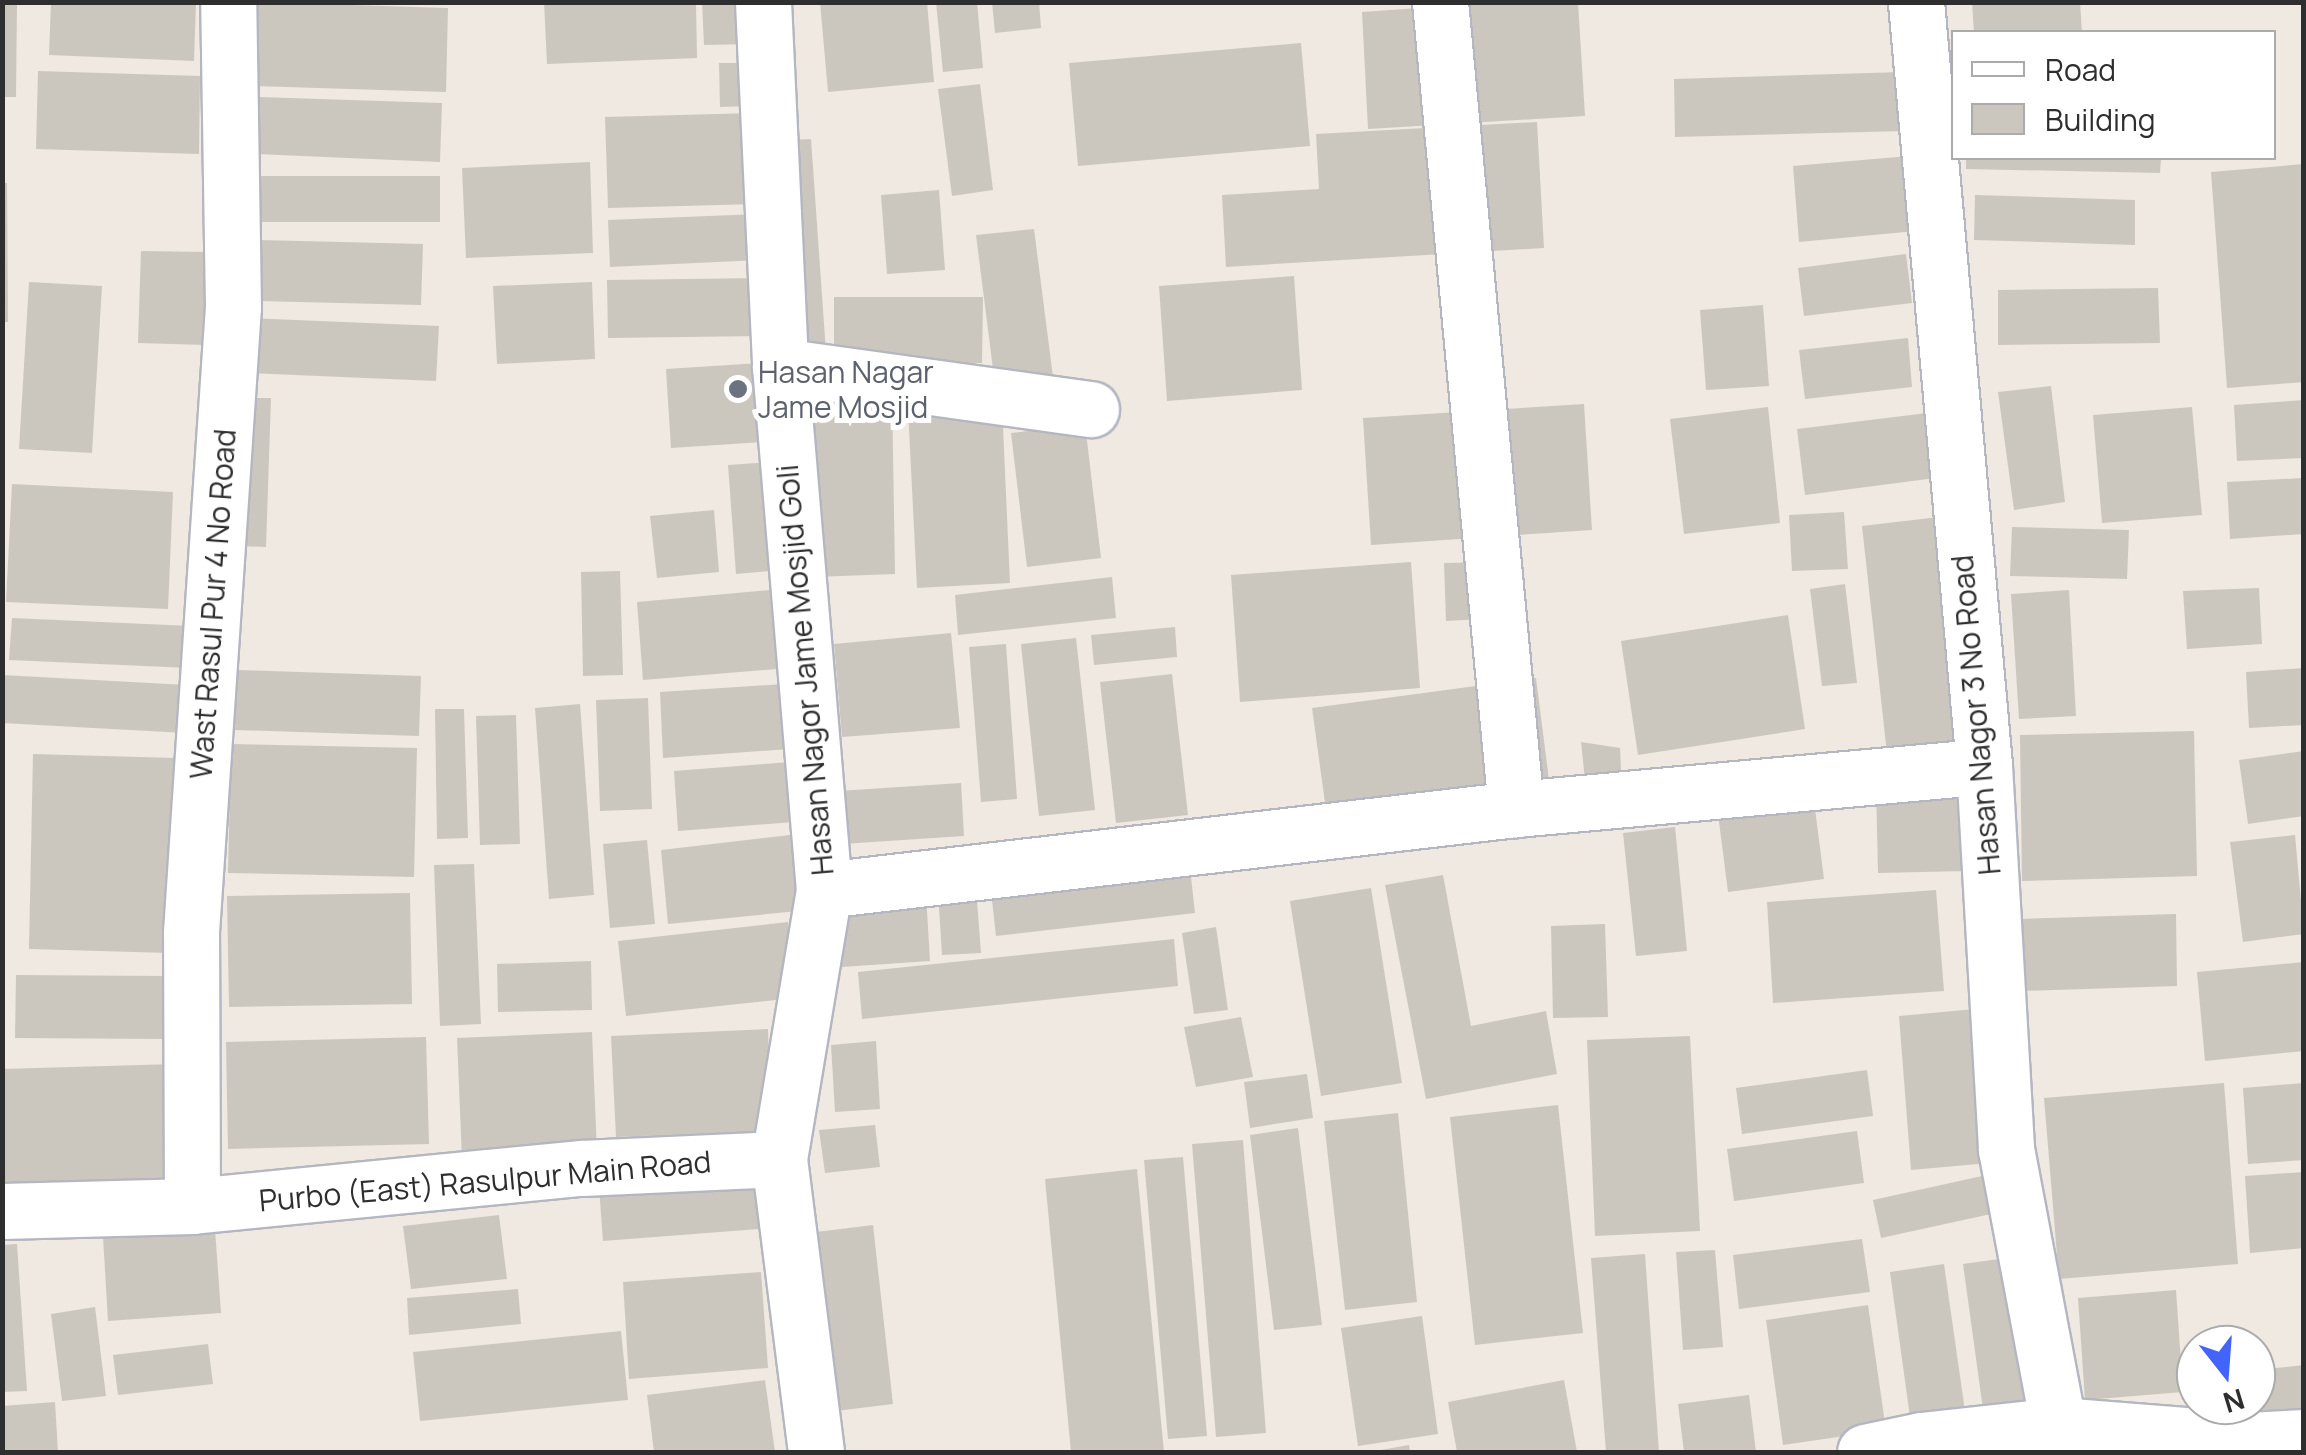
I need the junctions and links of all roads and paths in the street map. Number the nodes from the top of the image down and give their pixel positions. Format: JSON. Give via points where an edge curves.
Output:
{"nodes":[{"id":1,"x":228,"y":2,"type":"edge"},
{"id":2,"x":762,"y":2,"type":"edge"},
{"id":3,"x":1440,"y":2,"type":"edge"},
{"id":4,"x":1916,"y":2,"type":"edge"},
{"id":5,"x":780,"y":366,"type":"junction"},
{"id":6,"x":1091,"y":409,"type":"dead end"},
{"id":7,"x":1984,"y":766,"type":"junction"},
{"id":8,"x":1516,"y":809,"type":"junction"},
{"id":9,"x":824,"y":890,"type":"junction"},
{"id":10,"x":780,"y":1159,"type":"junction"},
{"id":11,"x":192,"y":1206,"type":"junction"},
{"id":12,"x":2,"y":1211,"type":"edge"},
{"id":13,"x":2058,"y":1425,"type":"junction"},
{"id":14,"x":2304,"y":1437,"type":"edge"},
{"id":15,"x":2251,"y":1446,"type":"edge"},
{"id":16,"x":816,"y":1452,"type":"edge"},
{"id":17,"x":1865,"y":1452,"type":"edge"}],
"edges":[{"from":1,"to":11,"type":"street","name":"Wast Rasul Pur 4 No Road","via":[[233,307],[191,932]]},
{"from":2,"to":5,"type":"street","name":"Hasan Nagor Jame Mosjid Goli"},
{"from":3,"to":8,"type":"street"},
{"from":4,"to":7,"type":"street","name":"Hasan Nagor 3 No Road"},
{"from":5,"to":6,"type":"street"},
{"from":5,"to":9,"type":"street","name":"Hasan Nagor Jame Mosjid Goli"},
{"from":7,"to":8,"type":"street"},
{"from":7,"to":13,"type":"street","name":"Hasan Nagor 3 No Road","via":[[2006,1149]]},
{"from":8,"to":9,"type":"street"},
{"from":9,"to":10,"type":"street","name":"Hasan Nagor Jame Mosjid Goli"},
{"from":10,"to":11,"type":"street","name":"Purbo (East) Rasulpur Main Road","via":[[582,1168]]},
{"from":10,"to":16,"type":"street","name":"Hasan Nagor Jame Mosjid Goli"},
{"from":11,"to":12,"type":"street","name":"Purbo (East) Rasulpur Main Road"},
{"from":13,"to":15,"type":"street"},
{"from":13,"to":17,"type":"street"},
{"from":14,"to":15,"type":"street"}]}
